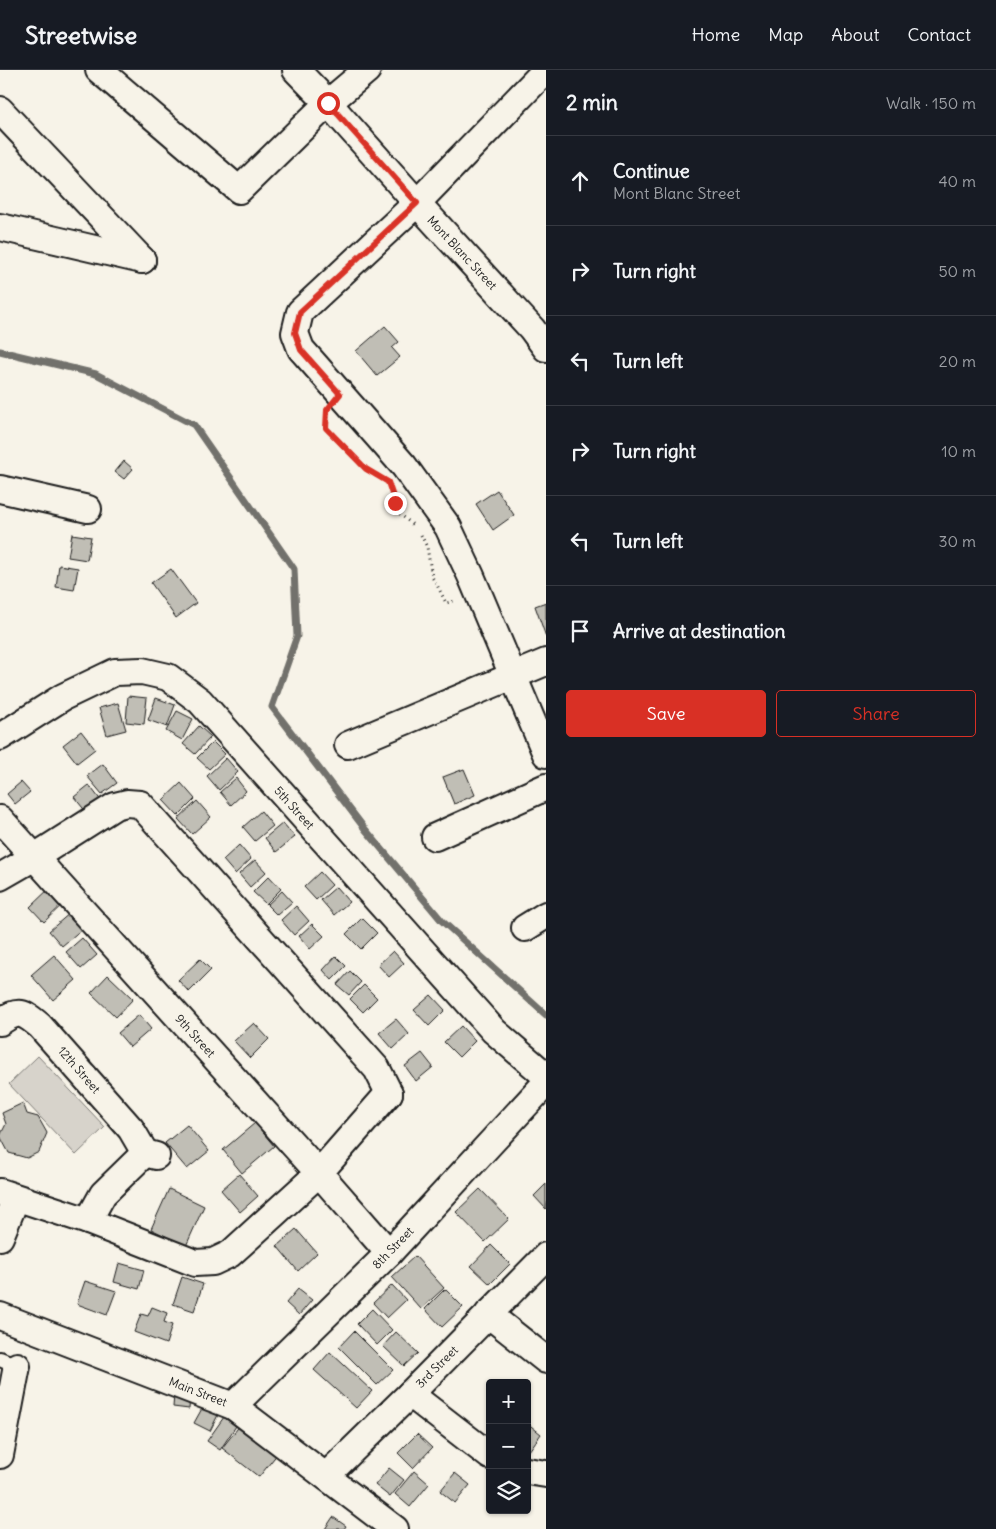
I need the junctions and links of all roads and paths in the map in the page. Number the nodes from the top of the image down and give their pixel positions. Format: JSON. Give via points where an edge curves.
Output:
{"nodes":[{"id":1,"x":99,"y":70,"type":"edge"},
{"id":2,"x":296,"y":70,"type":"edge"},
{"id":3,"x":367,"y":70,"type":"edge"},
{"id":4,"x":546,"y":70,"type":"edge"},
{"id":5,"x":328,"y":103,"type":"junction"},
{"id":6,"x":0,"y":110,"type":"edge"},
{"id":7,"x":417,"y":203,"type":"junction"},
{"id":8,"x":0,"y":227,"type":"edge"},
{"id":9,"x":546,"y":348,"type":"edge"},
{"id":10,"x":340,"y":394,"type":"junction"},
{"id":11,"x":381,"y":478,"type":"dead end"},
{"id":12,"x":0,"y":488,"type":"edge"},
{"id":13,"x":390,"y":489,"type":"dead end"},
{"id":14,"x":88,"y":509,"type":"dead end"},
{"id":15,"x":478,"y":593,"type":"junction"},
{"id":16,"x":546,"y":662,"type":"edge"},
{"id":17,"x":513,"y":676,"type":"junction"},
{"id":18,"x":0,"y":737,"type":"edge"},
{"id":19,"x":348,"y":745,"type":"dead end"},
{"id":20,"x":546,"y":754,"type":"edge"},
{"id":21,"x":546,"y":788,"type":"edge"},
{"id":22,"x":0,"y":819,"type":"edge"},
{"id":23,"x":435,"y":837,"type":"dead end"},
{"id":24,"x":33,"y":858,"type":"junction"},
{"id":25,"x":0,"y":877,"type":"edge"},
{"id":26,"x":0,"y":1022,"type":"edge"},
{"id":27,"x":546,"y":1076,"type":"edge"},
{"id":28,"x":546,"y":1083,"type":"edge"},
{"id":29,"x":319,"y":1173,"type":"junction"},
{"id":30,"x":8,"y":1195,"type":"edge"},
{"id":31,"x":88,"y":1221,"type":"junction"},
{"id":32,"x":0,"y":1237,"type":"edge"},
{"id":33,"x":389,"y":1253,"type":"junction"},
{"id":34,"x":546,"y":1256,"type":"edge"},
{"id":35,"x":488,"y":1314,"type":"junction"},
{"id":36,"x":0,"y":1316,"type":"edge"},
{"id":37,"x":546,"y":1360,"type":"edge"},
{"id":38,"x":8,"y":1362,"type":"edge"},
{"id":39,"x":410,"y":1394,"type":"junction"},
{"id":40,"x":233,"y":1406,"type":"junction"},
{"id":41,"x":486,"y":1453,"type":"edge"},
{"id":42,"x":0,"y":1456,"type":"edge"},
{"id":43,"x":531,"y":1472,"type":"edge"},
{"id":44,"x":546,"y":1474,"type":"edge"},
{"id":45,"x":326,"y":1476,"type":"junction"},
{"id":46,"x":395,"y":1529,"type":"edge"}],
"edges":[{"from":1,"to":5,"type":"street","via":[[239,190]]},
{"from":2,"to":5,"type":"street","name":"Mont Blanc Street"},
{"from":3,"to":5,"type":"street"},
{"from":4,"to":7,"type":"street"},
{"from":5,"to":7,"type":"street","name":"Mont Blanc Street"},
{"from":6,"to":8,"type":"street","via":[[142,260]]},
{"from":7,"to":9,"type":"street","name":"Mont Blanc Street"},
{"from":7,"to":10,"type":"street","via":[[300,312],[295,333],[301,350]]},
{"from":10,"to":11,"type":"path","via":[[327,410],[326,428],[366,469]]},
{"from":10,"to":15,"type":"street","via":[[404,466],[448,527]]},
{"from":12,"to":14,"type":"street"},
{"from":13,"to":15,"type":"path","via":[[400,514],[418,529],[427,547],[432,578],[446,604]]},
{"from":15,"to":17,"type":"street"},
{"from":16,"to":17,"type":"street"},
{"from":17,"to":19,"type":"street"},
{"from":17,"to":20,"type":"street"},
{"from":18,"to":27,"type":"street","name":"5th Street","via":[[63,697],[115,672],[142,671],[168,677],[200,701],[494,1031]]},
{"from":21,"to":23,"type":"street"},
{"from":22,"to":24,"type":"street","name":"9th Street"},
{"from":24,"to":25,"type":"street"},
{"from":24,"to":29,"type":"street","name":"9th Street"},
{"from":24,"to":29,"type":"street","via":[[115,806],[127,802],[140,804],[377,1069],[394,1094]]},
{"from":26,"to":31,"type":"street","name":"12th Street","via":[[13,1014],[20,1014],[27,1015],[40,1026],[150,1154],[103,1194]]},
{"from":28,"to":33,"type":"street","name":"8th Street"},
{"from":29,"to":31,"type":"street","via":[[230,1254],[213,1262],[195,1263]]},
{"from":29,"to":33,"type":"street","name":"9th Street"},
{"from":30,"to":31,"type":"street"},
{"from":30,"to":32,"type":"street"},
{"from":33,"to":40,"type":"street","name":"8th Street"},
{"from":34,"to":35,"type":"street","name":"3rd Street"},
{"from":35,"to":37,"type":"street"},
{"from":35,"to":39,"type":"street","name":"3rd Street"},
{"from":36,"to":40,"type":"street","name":"Main Street"},
{"from":38,"to":42,"type":"street"},
{"from":39,"to":41,"type":"street"},
{"from":39,"to":45,"type":"street","name":"3rd Street"},
{"from":40,"to":45,"type":"street","name":"Main Street"},
{"from":43,"to":44,"type":"street"},
{"from":45,"to":46,"type":"street","name":"Main Street"}]}
